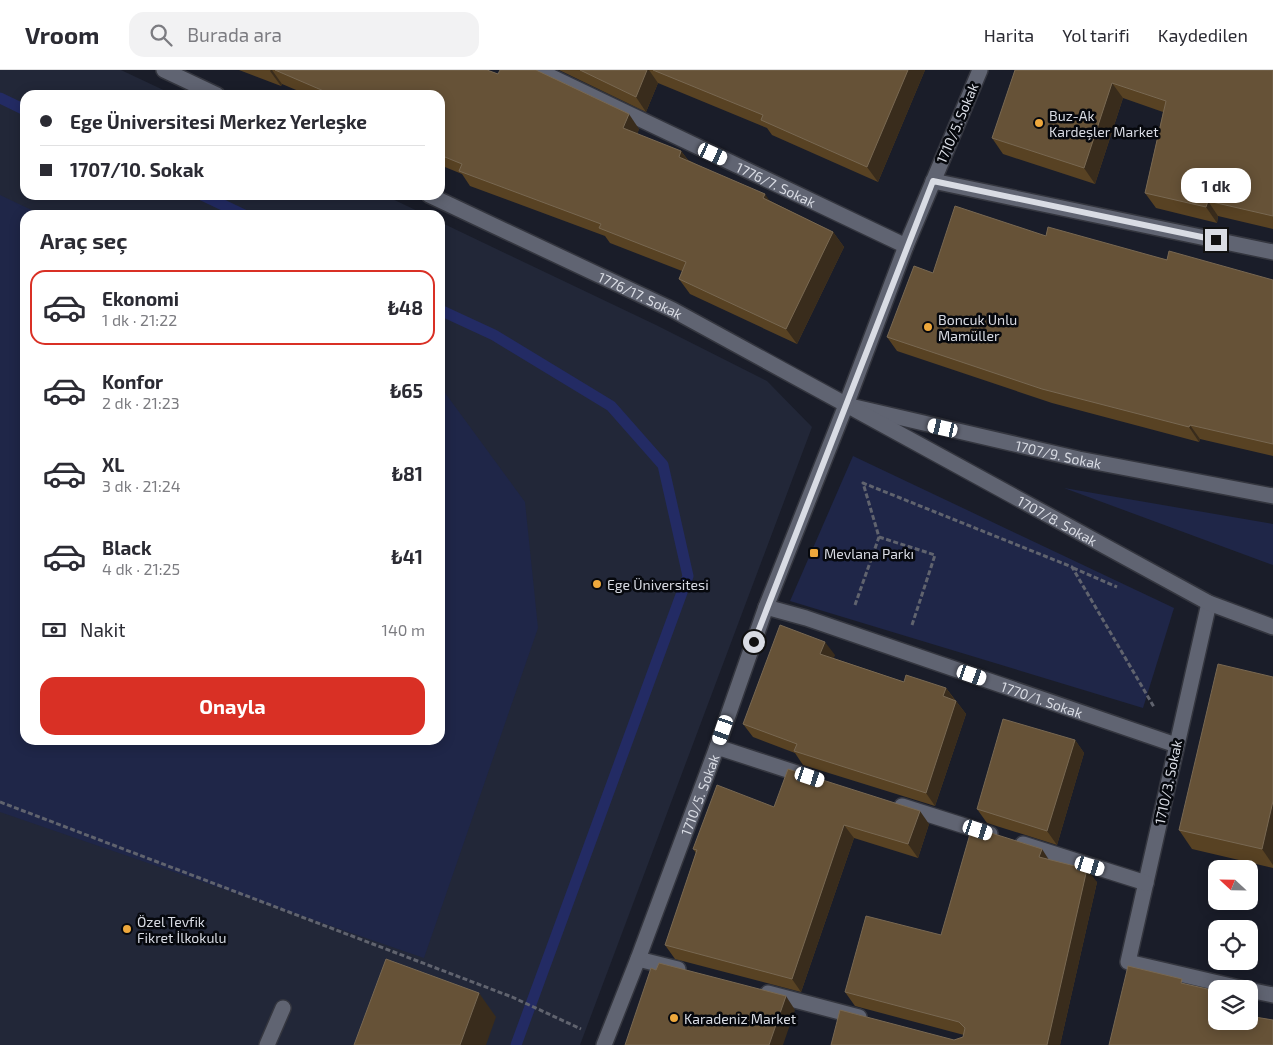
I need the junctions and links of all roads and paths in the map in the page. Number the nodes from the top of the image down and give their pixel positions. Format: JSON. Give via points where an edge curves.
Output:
{"nodes":[{"id":1,"x":164,"y":70,"type":"edge"},
{"id":2,"x":537,"y":70,"type":"edge"},
{"id":3,"x":980,"y":70,"type":"edge"},
{"id":4,"x":206,"y":90,"type":"edge"},
{"id":5,"x":933,"y":181,"type":"junction"},
{"id":6,"x":440,"y":200,"type":"edge"},
{"id":7,"x":906,"y":246,"type":"junction"},
{"id":8,"x":1273,"y":252,"type":"edge"},
{"id":9,"x":846,"y":405,"type":"junction"},
{"id":10,"x":1273,"y":496,"type":"edge"},
{"id":11,"x":880,"y":537,"type":"junction"},
{"id":12,"x":1210,"y":603,"type":"junction"},
{"id":13,"x":766,"y":607,"type":"junction"},
{"id":14,"x":854,"y":609,"type":"dead end"},
{"id":15,"x":911,"y":627,"type":"dead end"},
{"id":16,"x":1273,"y":627,"type":"edge"},
{"id":17,"x":1176,"y":745,"type":"junction"},
{"id":18,"x":717,"y":747,"type":"junction"},
{"id":19,"x":820,"y":780,"type":"edge"},
{"id":20,"x":885,"y":800,"type":"edge"},
{"id":21,"x":0,"y":802,"type":"edge"},
{"id":22,"x":1146,"y":883,"type":"junction"},
{"id":23,"x":638,"y":959,"type":"junction"},
{"id":24,"x":696,"y":974,"type":"edge"},
{"id":25,"x":1208,"y":981,"type":"edge"},
{"id":26,"x":754,"y":989,"type":"edge"},
{"id":27,"x":1258,"y":992,"type":"edge"},
{"id":28,"x":1273,"y":996,"type":"edge"},
{"id":29,"x":283,"y":1008,"type":"dead end"},
{"id":30,"x":870,"y":1020,"type":"edge"},
{"id":31,"x":576,"y":1027,"type":"dead end"},
{"id":32,"x":267,"y":1045,"type":"edge"},
{"id":33,"x":604,"y":1045,"type":"edge"}],
"edges":[{"from":1,"to":4,"type":"street"},
{"from":2,"to":7,"type":"street","name":"1776/7. Sokak"},
{"from":3,"to":5,"type":"street","name":"1710/5. Sokak"},
{"from":5,"to":7,"type":"street","name":"1710/5. Sokak"},
{"from":5,"to":8,"type":"street"},
{"from":6,"to":9,"type":"street","name":"1776/17. Sokak","via":[[673,310]]},
{"from":7,"to":9,"type":"street","name":"1710/5. Sokak"},
{"from":9,"to":10,"type":"street","name":"1707/9. Sokak","via":[[1079,459]]},
{"from":9,"to":12,"type":"street","name":"1707/8. Sokak"},
{"from":9,"to":13,"type":"street","name":"1710/5. Sokak"},
{"from":11,"to":14,"type":"path"},
{"from":11,"to":15,"type":"path","via":[[935,555]]},
{"from":11,"to":17,"type":"path","via":[[863,483],[1072,568]]},
{"from":12,"to":16,"type":"street","name":"1707/8. Sokak"},
{"from":12,"to":17,"type":"street","name":"1710/3. Sokak"},
{"from":13,"to":17,"type":"street","name":"1770/1. Sokak"},
{"from":13,"to":18,"type":"street","name":"1710/5. Sokak"},
{"from":17,"to":22,"type":"street","name":"1710/3. Sokak"},
{"from":18,"to":19,"type":"street"},
{"from":18,"to":23,"type":"street","name":"1710/5. Sokak"},
{"from":20,"to":22,"type":"street"},
{"from":21,"to":31,"type":"path","via":[[512,996]]},
{"from":22,"to":25,"type":"street","name":"1710/3. Sokak","via":[[1128,962]]},
{"from":23,"to":24,"type":"street"},
{"from":23,"to":33,"type":"street","name":"1710/5. Sokak"},
{"from":26,"to":30,"type":"street"},
{"from":27,"to":28,"type":"street"},
{"from":29,"to":32,"type":"street"}]}
